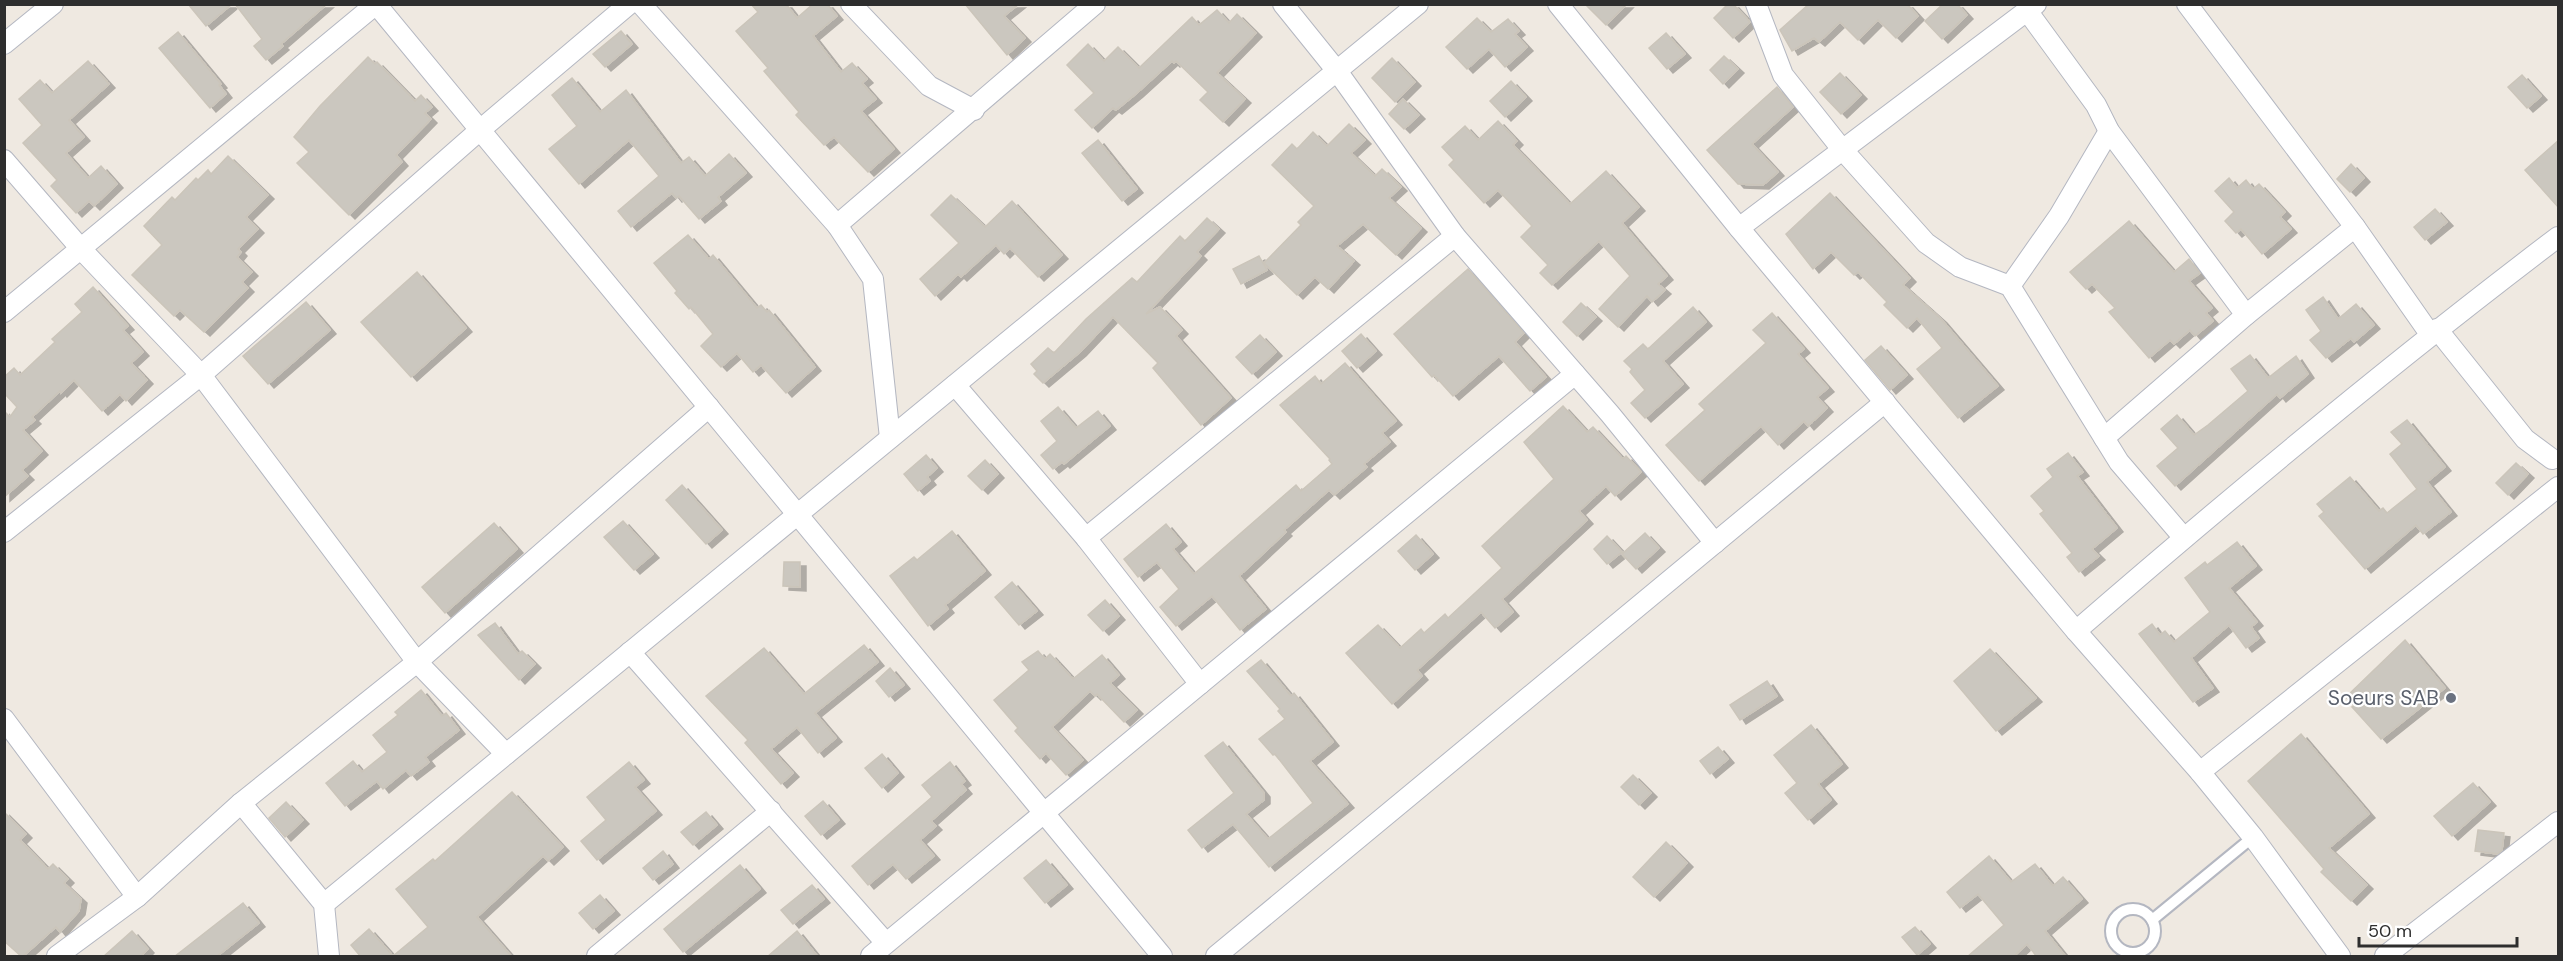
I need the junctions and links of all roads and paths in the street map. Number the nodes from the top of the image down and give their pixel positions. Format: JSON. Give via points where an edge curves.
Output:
{"nodes":[{"id":1,"x":53,"y":4,"type":"edge"},
{"id":2,"x":376,"y":4,"type":"edge"},
{"id":3,"x":628,"y":4,"type":"edge"},
{"id":4,"x":640,"y":4,"type":"edge"},
{"id":5,"x":851,"y":4,"type":"edge"},
{"id":6,"x":1283,"y":4,"type":"edge"},
{"id":7,"x":1418,"y":4,"type":"edge"},
{"id":8,"x":1558,"y":4,"type":"edge"},
{"id":9,"x":1756,"y":4,"type":"edge"},
{"id":10,"x":2187,"y":4,"type":"edge"},
{"id":11,"x":1090,"y":6,"type":"edge"},
{"id":12,"x":2032,"y":8,"type":"edge"},
{"id":13,"x":4,"y":44,"type":"edge"},
{"id":14,"x":1337,"y":71,"type":"junction"},
{"id":15,"x":974,"y":110,"type":"junction"},
{"id":16,"x":480,"y":130,"type":"junction"},
{"id":17,"x":2109,"y":131,"type":"junction"},
{"id":18,"x":1841,"y":148,"type":"junction"},
{"id":19,"x":4,"y":160,"type":"edge"},
{"id":20,"x":837,"y":225,"type":"junction"},
{"id":21,"x":2355,"y":227,"type":"junction"},
{"id":22,"x":1738,"y":228,"type":"junction"},
{"id":23,"x":1455,"y":236,"type":"junction"},
{"id":24,"x":2559,"y":237,"type":"edge"},
{"id":25,"x":82,"y":250,"type":"junction"},
{"id":26,"x":2010,"y":286,"type":"junction"},
{"id":27,"x":4,"y":312,"type":"edge"},
{"id":28,"x":2246,"y":315,"type":"junction"},
{"id":29,"x":2434,"y":332,"type":"junction"},
{"id":30,"x":1575,"y":374,"type":"junction"},
{"id":31,"x":201,"y":375,"type":"junction"},
{"id":32,"x":955,"y":385,"type":"junction"},
{"id":33,"x":1885,"y":402,"type":"junction"},
{"id":34,"x":708,"y":407,"type":"junction"},
{"id":35,"x":890,"y":438,"type":"junction"},
{"id":36,"x":2103,"y":438,"type":"junction"},
{"id":37,"x":2555,"y":456,"type":"edge"},
{"id":38,"x":2559,"y":480,"type":"edge"},
{"id":39,"x":2559,"y":487,"type":"edge"},
{"id":40,"x":798,"y":514,"type":"junction"},
{"id":41,"x":4,"y":532,"type":"edge"},
{"id":42,"x":1086,"y":538,"type":"junction"},
{"id":43,"x":2184,"y":538,"type":"junction"},
{"id":44,"x":1714,"y":543,"type":"junction"},
{"id":45,"x":2076,"y":631,"type":"junction"},
{"id":46,"x":630,"y":652,"type":"junction"},
{"id":47,"x":417,"y":662,"type":"junction"},
{"id":48,"x":1200,"y":684,"type":"junction"},
{"id":49,"x":4,"y":719,"type":"edge"},
{"id":50,"x":506,"y":754,"type":"junction"},
{"id":51,"x":2200,"y":772,"type":"junction"},
{"id":52,"x":241,"y":803,"type":"junction"},
{"id":53,"x":771,"y":811,"type":"junction"},
{"id":54,"x":1044,"y":813,"type":"junction"},
{"id":55,"x":2559,"y":822,"type":"edge"},
{"id":56,"x":2253,"y":837,"type":"junction"},
{"id":57,"x":137,"y":897,"type":"junction"},
{"id":58,"x":324,"y":904,"type":"junction"},
{"id":59,"x":2152,"y":920,"type":"junction"},
{"id":60,"x":886,"y":944,"type":"junction"},
{"id":61,"x":57,"y":957,"type":"edge"},
{"id":62,"x":329,"y":957,"type":"edge"},
{"id":63,"x":597,"y":957,"type":"edge"},
{"id":64,"x":871,"y":957,"type":"edge"},
{"id":65,"x":1162,"y":957,"type":"edge"},
{"id":66,"x":1216,"y":957,"type":"edge"},
{"id":67,"x":2340,"y":957,"type":"edge"},
{"id":68,"x":2385,"y":957,"type":"edge"}],
"edges":[{"from":1,"to":13,"type":"street"},
{"from":2,"to":16,"type":"street"},
{"from":2,"to":25,"type":"street"},
{"from":3,"to":16,"type":"street"},
{"from":4,"to":20,"type":"street"},
{"from":5,"to":15,"type":"street","via":[[929,86]]},
{"from":6,"to":14,"type":"street"},
{"from":7,"to":14,"type":"street"},
{"from":8,"to":22,"type":"street"},
{"from":9,"to":18,"type":"street","via":[[1783,75]]},
{"from":10,"to":21,"type":"street"},
{"from":11,"to":15,"type":"street"},
{"from":12,"to":17,"type":"street"},
{"from":12,"to":18,"type":"street"},
{"from":14,"to":23,"type":"street"},
{"from":14,"to":32,"type":"street"},
{"from":15,"to":20,"type":"street"},
{"from":16,"to":31,"type":"street"},
{"from":16,"to":34,"type":"street"},
{"from":17,"to":26,"type":"street","via":[[2059,216]]},
{"from":17,"to":28,"type":"street"},
{"from":18,"to":22,"type":"street"},
{"from":18,"to":26,"type":"street","via":[[1926,243],[1960,267]]},
{"from":19,"to":25,"type":"street"},
{"from":20,"to":35,"type":"street","via":[[873,279]]},
{"from":21,"to":28,"type":"street"},
{"from":21,"to":29,"type":"street"},
{"from":22,"to":33,"type":"street"},
{"from":23,"to":30,"type":"street"},
{"from":23,"to":42,"type":"street"},
{"from":24,"to":29,"type":"street"},
{"from":25,"to":27,"type":"street"},
{"from":25,"to":31,"type":"street"},
{"from":26,"to":36,"type":"street"},
{"from":28,"to":36,"type":"street"},
{"from":29,"to":37,"type":"street","via":[[2525,439]]},
{"from":29,"to":43,"type":"street"},
{"from":30,"to":44,"type":"street"},
{"from":30,"to":48,"type":"street"},
{"from":31,"to":41,"type":"street"},
{"from":31,"to":47,"type":"street"},
{"from":32,"to":35,"type":"street"},
{"from":32,"to":42,"type":"street"},
{"from":33,"to":44,"type":"street"},
{"from":33,"to":45,"type":"street"},
{"from":34,"to":40,"type":"street"},
{"from":34,"to":47,"type":"street"},
{"from":35,"to":40,"type":"street"},
{"from":36,"to":43,"type":"street"},
{"from":37,"to":38,"type":"street"},
{"from":39,"to":51,"type":"street"},
{"from":40,"to":46,"type":"street"},
{"from":40,"to":54,"type":"street"},
{"from":42,"to":48,"type":"street"},
{"from":43,"to":45,"type":"street"},
{"from":44,"to":66,"type":"street"},
{"from":45,"to":51,"type":"street"},
{"from":46,"to":50,"type":"street"},
{"from":46,"to":53,"type":"street"},
{"from":47,"to":50,"type":"street"},
{"from":47,"to":52,"type":"street"},
{"from":48,"to":54,"type":"street"},
{"from":49,"to":57,"type":"street"},
{"from":50,"to":58,"type":"street"},
{"from":51,"to":56,"type":"street"},
{"from":52,"to":57,"type":"street"},
{"from":52,"to":58,"type":"street"},
{"from":53,"to":60,"type":"street"},
{"from":53,"to":63,"type":"street"},
{"from":54,"to":60,"type":"street"},
{"from":54,"to":65,"type":"street"},
{"from":55,"to":68,"type":"street"},
{"from":56,"to":59,"type":"lane"},
{"from":56,"to":67,"type":"street"},
{"from":57,"to":61,"type":"street"},
{"from":58,"to":62,"type":"street"},
{"from":59,"to":59,"type":"lane","via":[[2153,940],[2144,950],[2124,951],[2114,942],[2114,920],[2126,910],[2141,910]]},
{"from":60,"to":64,"type":"street"}]}
